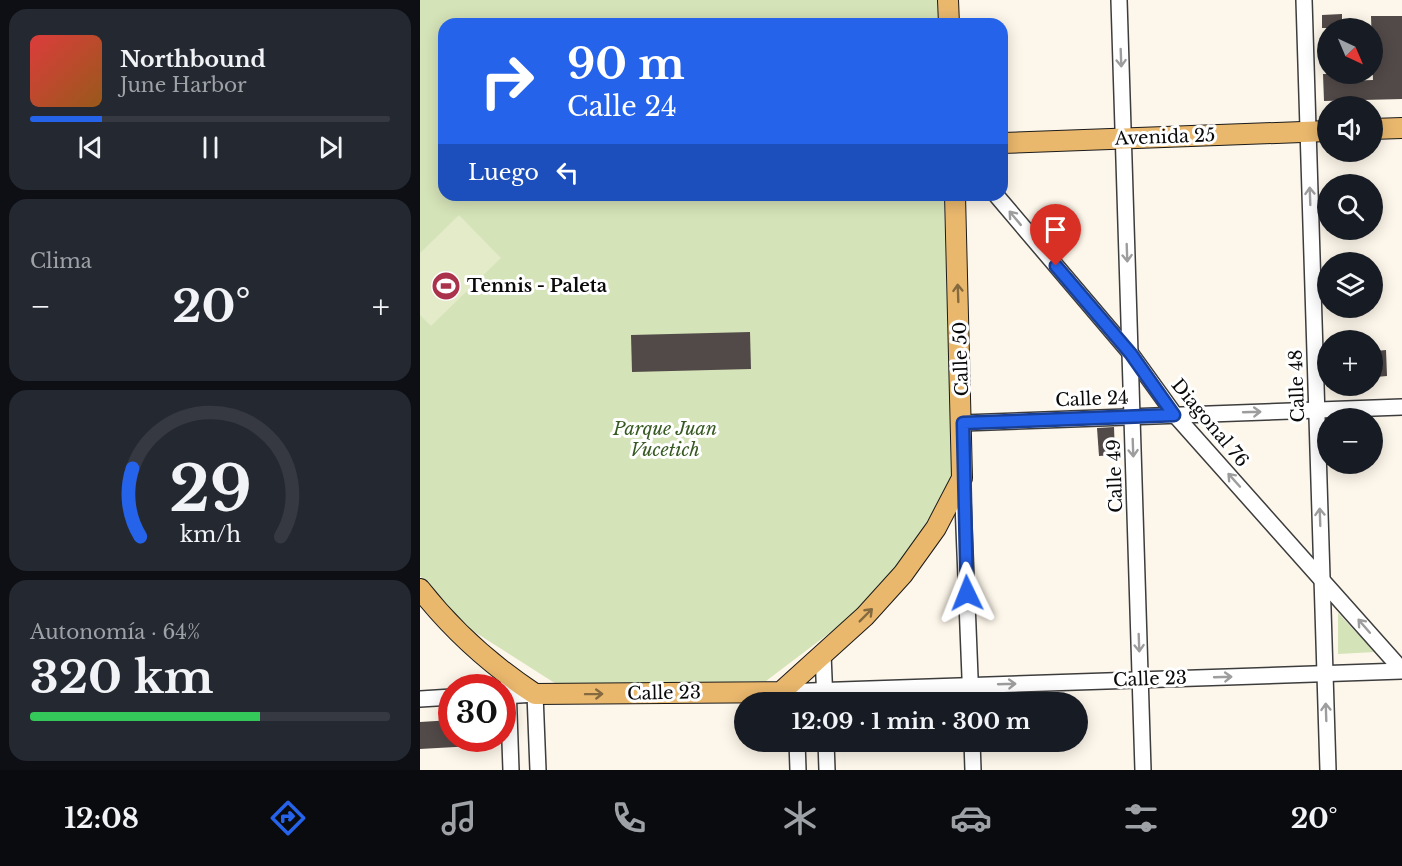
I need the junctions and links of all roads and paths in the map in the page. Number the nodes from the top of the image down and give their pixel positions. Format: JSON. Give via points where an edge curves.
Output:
{"nodes":[{"id":1,"x":948,"y":0,"type":"edge"},
{"id":2,"x":1119,"y":0,"type":"edge"},
{"id":3,"x":1304,"y":0,"type":"edge"},
{"id":4,"x":949,"y":18,"type":"edge"},
{"id":5,"x":1317,"y":117,"type":"edge"},
{"id":6,"x":1402,"y":119,"type":"edge"},
{"id":7,"x":1383,"y":120,"type":"edge"},
{"id":8,"x":1317,"y":126,"type":"edge"},
{"id":9,"x":1402,"y":128,"type":"edge"},
{"id":10,"x":1383,"y":129,"type":"edge"},
{"id":11,"x":1008,"y":132,"type":"edge"},
{"id":12,"x":1123,"y":133,"type":"junction"},
{"id":13,"x":1008,"y":143,"type":"edge"},
{"id":14,"x":1318,"y":162,"type":"edge"},
{"id":15,"x":955,"y":201,"type":"edge"},
{"id":16,"x":1001,"y":201,"type":"edge"},
{"id":17,"x":1131,"y":354,"type":"junction"},
{"id":18,"x":1402,"y":407,"type":"edge"},
{"id":19,"x":1317,"y":408,"type":"edge"},
{"id":20,"x":1374,"y":408,"type":"edge"},
{"id":21,"x":1317,"y":410,"type":"edge"},
{"id":22,"x":1174,"y":415,"type":"junction"},
{"id":23,"x":1132,"y":417,"type":"junction"},
{"id":24,"x":963,"y":423,"type":"junction"},
{"id":25,"x":1319,"y":474,"type":"edge"},
{"id":26,"x":962,"y":478,"type":"junction"},
{"id":27,"x":1322,"y":578,"type":"junction"},
{"id":28,"x":420,"y":589,"type":"edge"},
{"id":29,"x":823,"y":654,"type":"junction"},
{"id":30,"x":1402,"y":670,"type":"edge"},
{"id":31,"x":492,"y":674,"type":"edge"},
{"id":32,"x":1325,"y":674,"type":"junction"},
{"id":33,"x":1141,"y":680,"type":"junction"},
{"id":34,"x":971,"y":685,"type":"junction"},
{"id":35,"x":516,"y":691,"type":"edge"},
{"id":36,"x":790,"y":692,"type":"edge"},
{"id":37,"x":824,"y":692,"type":"edge"},
{"id":38,"x":877,"y":692,"type":"edge"},
{"id":39,"x":971,"y":692,"type":"edge"},
{"id":40,"x":535,"y":694,"type":"junction"},
{"id":41,"x":734,"y":696,"type":"edge"},
{"id":42,"x":438,"y":698,"type":"edge"},
{"id":43,"x":420,"y":699,"type":"edge"},
{"id":44,"x":509,"y":752,"type":"edge"},
{"id":45,"x":797,"y":752,"type":"edge"},
{"id":46,"x":826,"y":752,"type":"edge"},
{"id":47,"x":972,"y":752,"type":"edge"},
{"id":48,"x":510,"y":770,"type":"edge"},
{"id":49,"x":538,"y":770,"type":"edge"},
{"id":50,"x":798,"y":770,"type":"edge"},
{"id":51,"x":827,"y":770,"type":"edge"},
{"id":52,"x":973,"y":770,"type":"edge"},
{"id":53,"x":1143,"y":770,"type":"edge"},
{"id":54,"x":1328,"y":770,"type":"edge"}],
"edges":[{"from":1,"to":4,"type":"main road"},
{"from":2,"to":12,"type":"street","name":"Calle 49","one_way":true},
{"from":3,"to":5,"type":"street","name":"Calle 48"},
{"from":6,"to":7,"type":"main road"},
{"from":8,"to":12,"type":"main road","name":"Avenida 25"},
{"from":9,"to":10,"type":"main road"},
{"from":11,"to":12,"type":"main road","name":"Avenida 25"},
{"from":12,"to":13,"type":"main road","name":"Avenida 25"},
{"from":12,"to":17,"type":"street","name":"Calle 49","one_way":true},
{"from":19,"to":14,"type":"street","name":"Calle 48","one_way":true},
{"from":24,"to":15,"type":"main road","name":"Calle 50","one_way":true},
{"from":17,"to":16,"type":"street","name":"Diagonal 76","one_way":true},
{"from":17,"to":22,"type":"street","name":"Diagonal 76"},
{"from":17,"to":23,"type":"street","name":"Calle 49"},
{"from":18,"to":20,"type":"street","name":"Calle 24"},
{"from":22,"to":21,"type":"street","name":"Calle 24","one_way":true},
{"from":22,"to":23,"type":"street","name":"Calle 24"},
{"from":27,"to":22,"type":"street","name":"Diagonal 76","one_way":true},
{"from":23,"to":24,"type":"street","name":"Calle 24"},
{"from":23,"to":33,"type":"street","name":"Calle 49","one_way":true},
{"from":24,"to":26,"type":"main road","name":"Calle 50"},
{"from":27,"to":25,"type":"street","name":"Calle 48","one_way":true},
{"from":29,"to":26,"type":"main road","one_way":true,"via":[[903,574],[936,528]]},
{"from":26,"to":34,"type":"street","name":"Calle 50"},
{"from":30,"to":27,"type":"street","name":"Diagonal 76","one_way":true},
{"from":27,"to":32,"type":"street","name":"Calle 48"},
{"from":28,"to":31,"type":"main road"},
{"from":29,"to":36,"type":"main road"},
{"from":29,"to":37,"type":"street"},
{"from":30,"to":32,"type":"street","name":"Calle 23"},
{"from":33,"to":32,"type":"street","name":"Calle 23","one_way":true},
{"from":54,"to":32,"type":"street","name":"Calle 48","one_way":true},
{"from":34,"to":33,"type":"street","name":"Calle 23","one_way":true},
{"from":33,"to":53,"type":"street","name":"Calle 49"},
{"from":34,"to":38,"type":"street","name":"Calle 23"},
{"from":34,"to":39,"type":"street","name":"Calle 50"},
{"from":35,"to":40,"type":"main road"},
{"from":40,"to":41,"type":"main road","name":"Calle 23","one_way":true},
{"from":40,"to":49,"type":"street"},
{"from":42,"to":43,"type":"street"},
{"from":44,"to":48,"type":"street"},
{"from":45,"to":50,"type":"street"},
{"from":46,"to":51,"type":"street"},
{"from":47,"to":52,"type":"street"}]}
